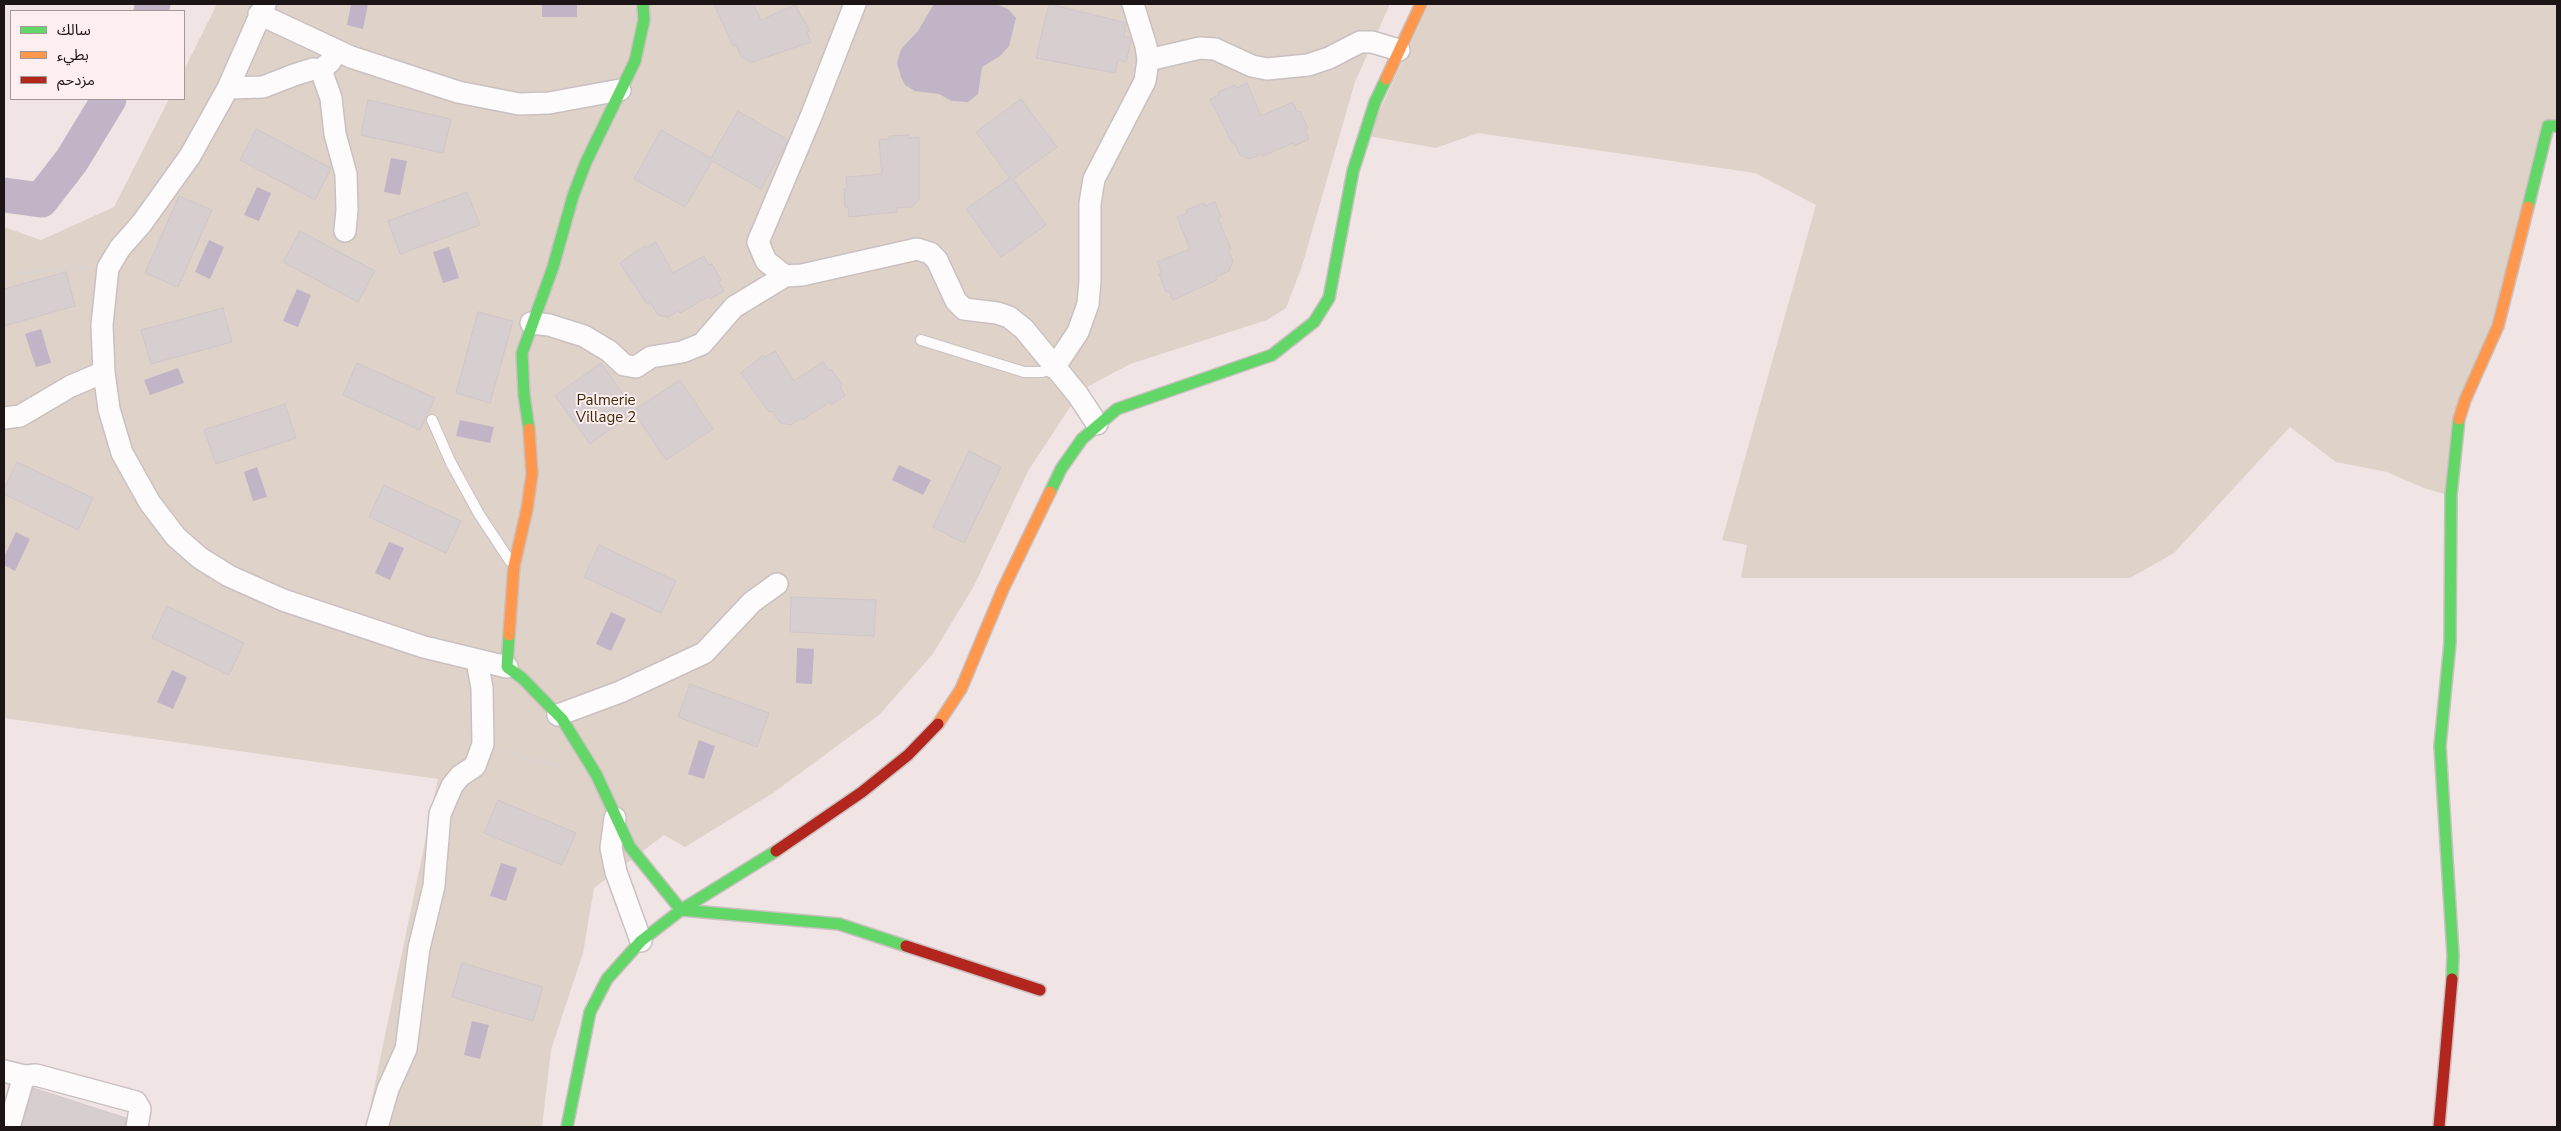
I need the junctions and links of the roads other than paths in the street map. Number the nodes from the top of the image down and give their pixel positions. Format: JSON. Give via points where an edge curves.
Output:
{"nodes":[{"id":1,"x":643,"y":4,"type":"edge"},
{"id":2,"x":855,"y":4,"type":"edge"},
{"id":3,"x":1133,"y":4,"type":"edge"},
{"id":4,"x":1421,"y":4,"type":"edge"},
{"id":5,"x":262,"y":9,"type":"edge"},
{"id":6,"x":1400,"y":50,"type":"junction"},
{"id":7,"x":342,"y":52,"type":"junction"},
{"id":8,"x":1148,"y":60,"type":"junction"},
{"id":9,"x":321,"y":70,"type":"junction"},
{"id":10,"x":228,"y":88,"type":"junction"},
{"id":11,"x":620,"y":90,"type":"junction"},
{"id":12,"x":2557,"y":126,"type":"edge"},
{"id":13,"x":345,"y":231,"type":"dead end"},
{"id":14,"x":785,"y":276,"type":"junction"},
{"id":15,"x":530,"y":323,"type":"junction"},
{"id":16,"x":921,"y":340,"type":"dead end"},
{"id":17,"x":1054,"y":368,"type":"junction"},
{"id":18,"x":104,"y":372,"type":"junction"},
{"id":19,"x":4,"y":418,"type":"edge"},
{"id":20,"x":432,"y":420,"type":"dead end"},
{"id":21,"x":1097,"y":424,"type":"junction"},
{"id":22,"x":514,"y":566,"type":"junction"},
{"id":23,"x":777,"y":584,"type":"dead end"},
{"id":24,"x":477,"y":661,"type":"junction"},
{"id":25,"x":507,"y":667,"type":"junction"},
{"id":26,"x":558,"y":715,"type":"junction"},
{"id":27,"x":615,"y":818,"type":"junction"},
{"id":28,"x":681,"y":910,"type":"junction"},
{"id":29,"x":641,"y":941,"type":"junction"},
{"id":30,"x":1040,"y":990,"type":"dead end"},
{"id":31,"x":14,"y":1073,"type":"edge"},
{"id":32,"x":8,"y":1127,"type":"edge"},
{"id":33,"x":137,"y":1127,"type":"edge"},
{"id":34,"x":377,"y":1127,"type":"edge"},
{"id":35,"x":567,"y":1127,"type":"edge"},
{"id":36,"x":2439,"y":1127,"type":"edge"}],
"edges":[{"from":1,"to":11,"type":"street","via":[[642,38],[636,61]]},
{"from":2,"to":14,"type":"street","via":[[758,242],[766,261]]},
{"from":3,"to":8,"type":"street"},
{"from":4,"to":6,"type":"street"},
{"from":5,"to":7,"type":"street"},
{"from":5,"to":10,"type":"street"},
{"from":6,"to":8,"type":"street","via":[[1360,42],[1308,65],[1267,69],[1252,66],[1215,49],[1200,48]]},
{"from":6,"to":21,"type":"street","via":[[1375,102],[1353,171],[1329,298],[1314,322],[1272,355],[1117,410]]},
{"from":7,"to":9,"type":"street"},
{"from":7,"to":11,"type":"street","via":[[458,92],[519,104],[549,103]]},
{"from":8,"to":17,"type":"street","via":[[1145,81],[1094,179],[1090,203],[1088,304],[1078,332]]},
{"from":9,"to":10,"type":"street","via":[[294,74],[263,87]]},
{"from":9,"to":13,"type":"street","via":[[331,98],[335,134],[346,174]]},
{"from":10,"to":18,"type":"street","via":[[190,156],[108,268],[102,325]]},
{"from":11,"to":15,"type":"street","via":[[586,162],[553,267]]},
{"from":12,"to":36,"type":"street","via":[[2548,126],[2498,326],[2465,400],[2458,424],[2451,495],[2450,643],[2440,746],[2453,955]]},
{"from":14,"to":15,"type":"street","via":[[734,307],[702,344],[652,358],[636,366],[624,365],[609,351],[584,336],[549,325]]},
{"from":14,"to":17,"type":"street","via":[[917,249],[930,253],[937,260],[956,301],[964,309],[1009,317],[1024,329]]},
{"from":15,"to":22,"type":"street","via":[[522,353],[532,474]]},
{"from":16,"to":17,"type":"lane","via":[[1024,372]]},
{"from":17,"to":21,"type":"street","via":[[1078,395]]},
{"from":18,"to":19,"type":"street","via":[[71,386],[20,416]]},
{"from":18,"to":24,"type":"street","via":[[109,409],[122,453],[150,503],[176,537],[200,558],[229,576],[283,600],[424,647]]},
{"from":20,"to":22,"type":"lane","via":[[479,514]]},
{"from":21,"to":28,"type":"street","via":[[1061,469],[1003,589],[961,689],[942,720],[908,755],[862,792],[807,831]]},
{"from":22,"to":25,"type":"street"},
{"from":23,"to":26,"type":"street","via":[[752,602],[704,653],[620,692]]},
{"from":24,"to":25,"type":"street"},
{"from":24,"to":34,"type":"street","via":[[482,688],[482,744],[474,766],[452,786],[440,814],[434,886],[419,948],[406,1049],[388,1089]]},
{"from":25,"to":26,"type":"street"},
{"from":26,"to":27,"type":"street","via":[[591,765]]},
{"from":27,"to":28,"type":"street","via":[[637,856]]},
{"from":27,"to":29,"type":"street","via":[[612,848],[616,872]]},
{"from":28,"to":29,"type":"street"},
{"from":28,"to":30,"type":"street","via":[[839,924]]},
{"from":29,"to":35,"type":"street","via":[[607,979],[590,1012]]},
{"from":31,"to":32,"type":"street"},
{"from":31,"to":33,"type":"street","via":[[36,1075],[136,1102],[140,1109]]}]}
